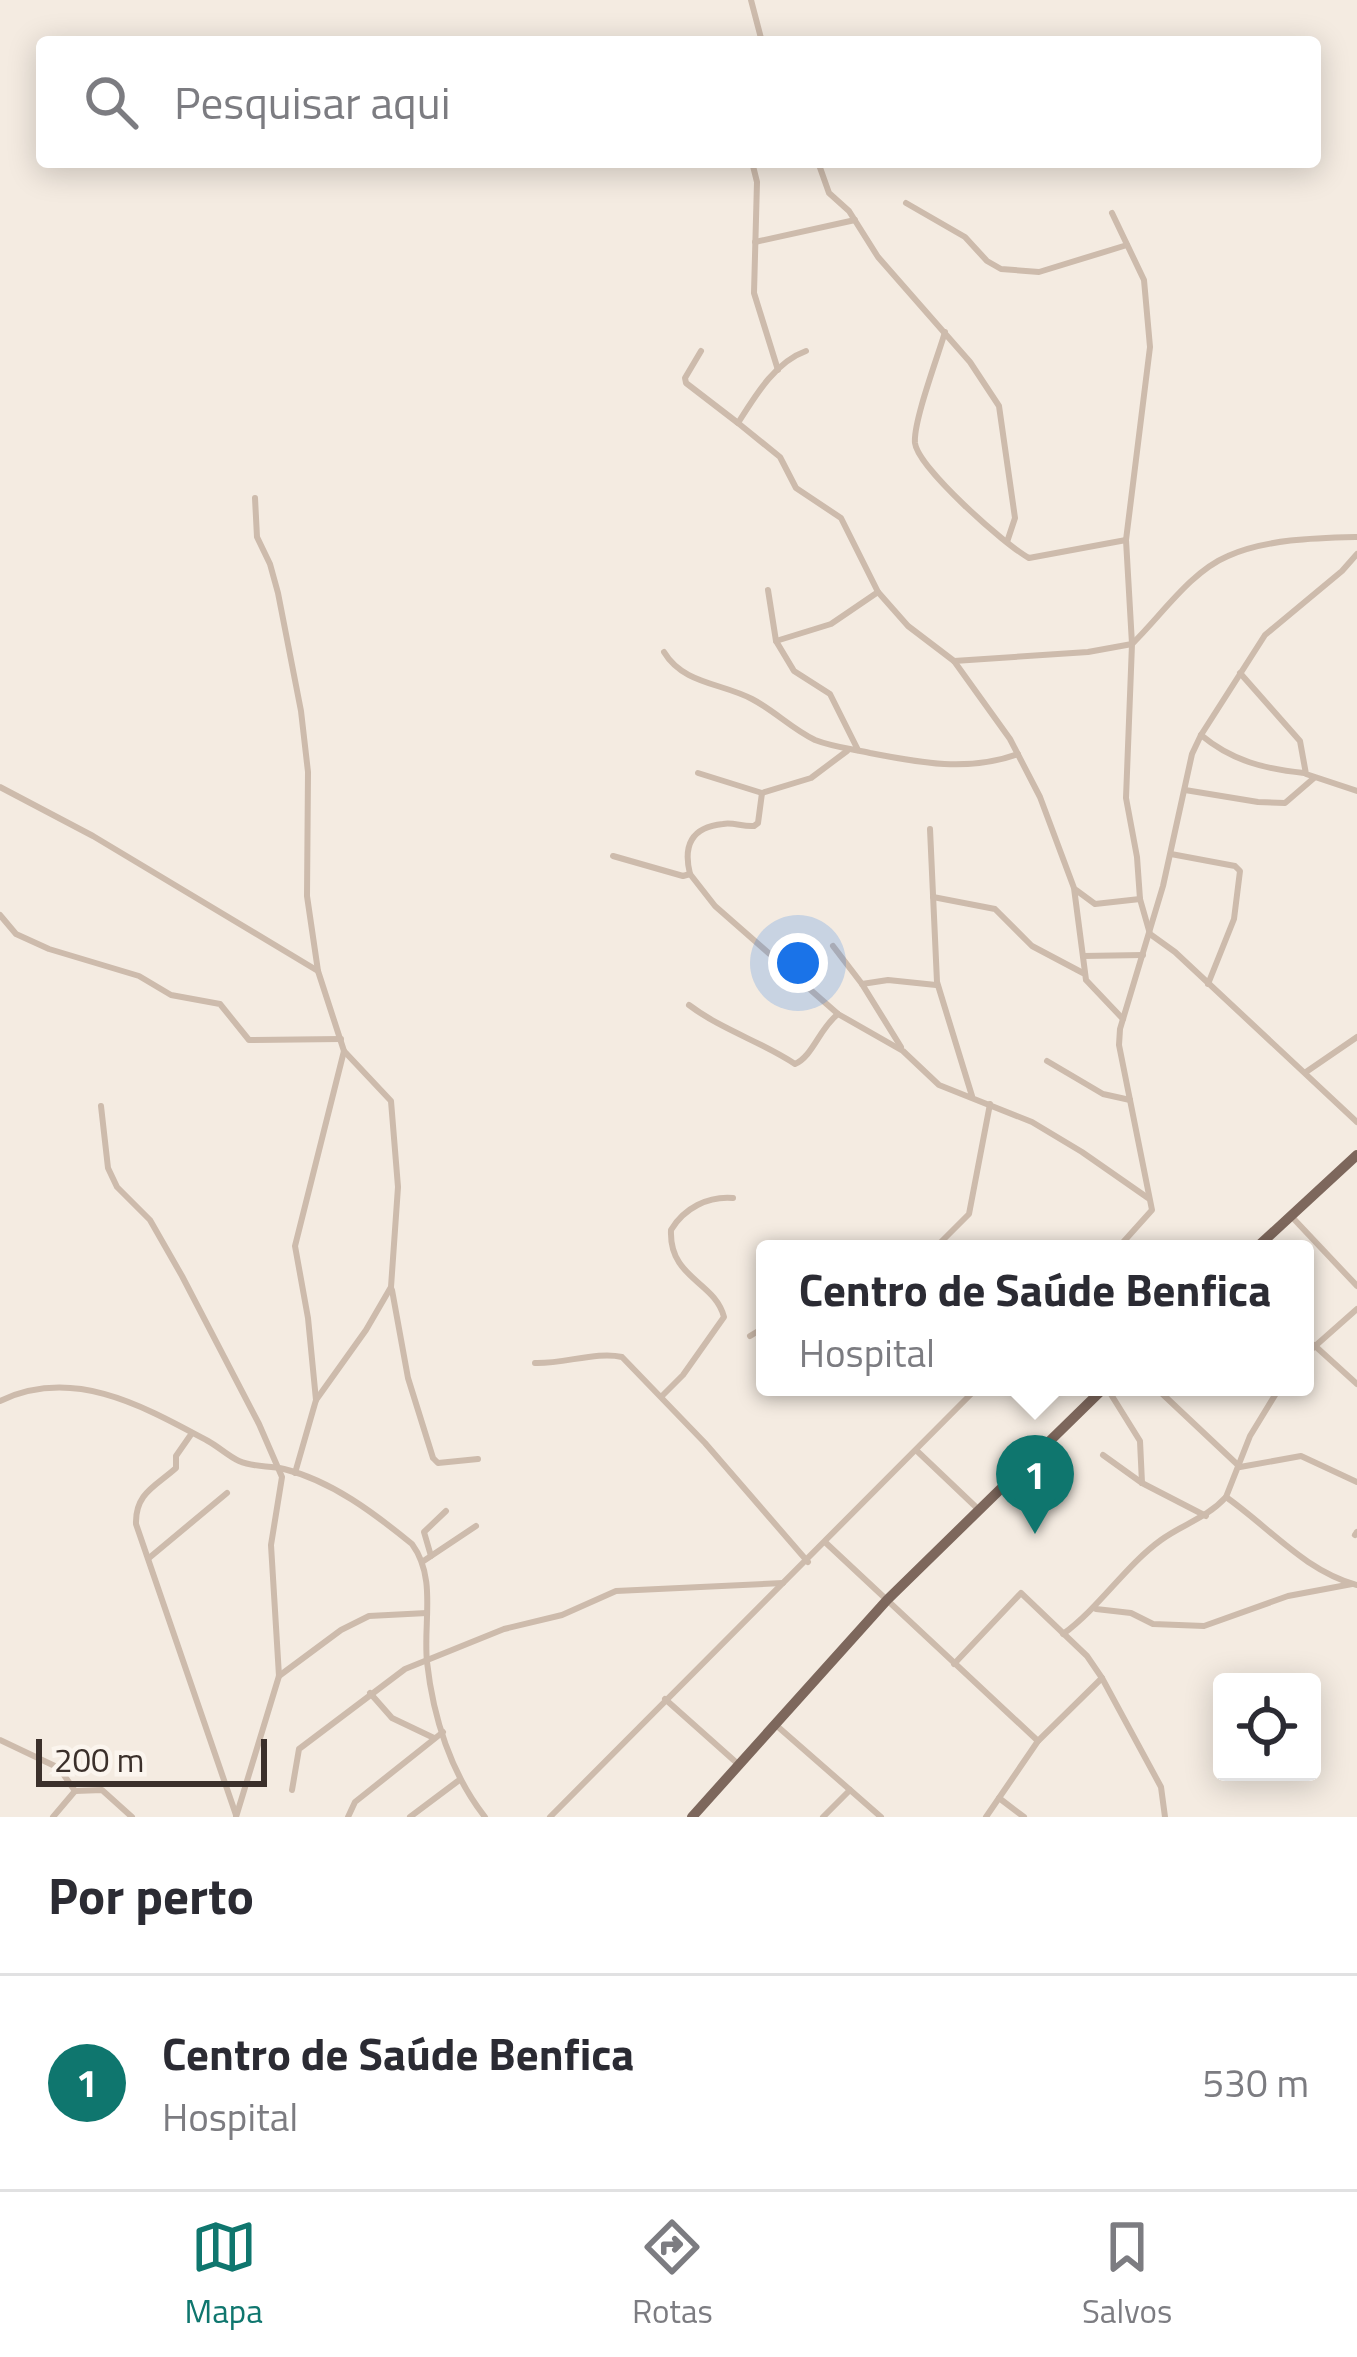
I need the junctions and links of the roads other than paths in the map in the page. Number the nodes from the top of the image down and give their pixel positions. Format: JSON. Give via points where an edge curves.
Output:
{"nodes":[{"id":1,"x":751,"y":0,"type":"edge"},
{"id":2,"x":760,"y":36,"type":"edge"},
{"id":3,"x":754,"y":168,"type":"edge"},
{"id":4,"x":820,"y":168,"type":"edge"},
{"id":5,"x":906,"y":203,"type":"dead end"},
{"id":6,"x":1112,"y":213,"type":"dead end"},
{"id":7,"x":855,"y":220,"type":"junction"},
{"id":8,"x":755,"y":242,"type":"junction"},
{"id":9,"x":1127,"y":245,"type":"junction"},
{"id":10,"x":945,"y":332,"type":"junction"},
{"id":11,"x":806,"y":351,"type":"dead end"},
{"id":12,"x":701,"y":352,"type":"dead end"},
{"id":13,"x":778,"y":370,"type":"junction"},
{"id":14,"x":738,"y":423,"type":"junction"},
{"id":15,"x":255,"y":498,"type":"dead end"},
{"id":16,"x":1357,"y":537,"type":"edge"},
{"id":17,"x":1126,"y":540,"type":"junction"},
{"id":18,"x":1007,"y":542,"type":"junction"},
{"id":19,"x":1357,"y":554,"type":"edge"},
{"id":20,"x":769,"y":590,"type":"dead end"},
{"id":21,"x":878,"y":592,"type":"junction"},
{"id":22,"x":776,"y":641,"type":"junction"},
{"id":23,"x":1132,"y":644,"type":"junction"},
{"id":24,"x":664,"y":652,"type":"dead end"},
{"id":25,"x":954,"y":661,"type":"junction"},
{"id":26,"x":1240,"y":673,"type":"junction"},
{"id":27,"x":1201,"y":735,"type":"junction"},
{"id":28,"x":854,"y":750,"type":"junction"},
{"id":29,"x":1018,"y":754,"type":"junction"},
{"id":30,"x":1304,"y":772,"type":"junction"},
{"id":31,"x":698,"y":773,"type":"dead end"},
{"id":32,"x":1314,"y":778,"type":"junction"},
{"id":33,"x":0,"y":787,"type":"edge"},
{"id":34,"x":1184,"y":790,"type":"junction"},
{"id":35,"x":1357,"y":791,"type":"edge"},
{"id":36,"x":762,"y":793,"type":"junction"},
{"id":37,"x":930,"y":829,"type":"dead end"},
{"id":38,"x":1172,"y":854,"type":"junction"},
{"id":39,"x":613,"y":856,"type":"dead end"},
{"id":40,"x":691,"y":874,"type":"junction"},
{"id":41,"x":1074,"y":888,"type":"junction"},
{"id":42,"x":934,"y":897,"type":"junction"},
{"id":43,"x":1139,"y":899,"type":"junction"},
{"id":44,"x":1095,"y":904,"type":"junction"},
{"id":45,"x":1077,"y":913,"type":"junction"},
{"id":46,"x":0,"y":915,"type":"edge"},
{"id":47,"x":1150,"y":934,"type":"junction"},
{"id":48,"x":833,"y":946,"type":"dead end"},
{"id":49,"x":1143,"y":955,"type":"junction"},
{"id":50,"x":1083,"y":956,"type":"junction"},
{"id":51,"x":318,"y":971,"type":"junction"},
{"id":52,"x":1083,"y":973,"type":"junction"},
{"id":53,"x":862,"y":983,"type":"junction"},
{"id":54,"x":1208,"y":984,"type":"junction"},
{"id":55,"x":938,"y":986,"type":"junction"},
{"id":56,"x":689,"y":1005,"type":"dead end"},
{"id":57,"x":838,"y":1014,"type":"junction"},
{"id":58,"x":1123,"y":1019,"type":"junction"},
{"id":59,"x":1357,"y":1036,"type":"edge"},
{"id":60,"x":341,"y":1039,"type":"junction"},
{"id":61,"x":344,"y":1051,"type":"junction"},
{"id":62,"x":903,"y":1051,"type":"junction"},
{"id":63,"x":1047,"y":1061,"type":"dead end"},
{"id":64,"x":1304,"y":1073,"type":"junction"},
{"id":65,"x":972,"y":1096,"type":"junction"},
{"id":66,"x":1130,"y":1100,"type":"junction"},
{"id":67,"x":991,"y":1104,"type":"junction"},
{"id":68,"x":101,"y":1106,"type":"dead end"},
{"id":69,"x":1357,"y":1122,"type":"edge"},
{"id":70,"x":1357,"y":1155,"type":"edge"},
{"id":71,"x":733,"y":1198,"type":"dead end"},
{"id":72,"x":1150,"y":1200,"type":"junction"},
{"id":73,"x":1289,"y":1215,"type":"junction"},
{"id":74,"x":943,"y":1240,"type":"edge"},
{"id":75,"x":1129,"y":1240,"type":"edge"},
{"id":76,"x":1264,"y":1240,"type":"edge"},
{"id":77,"x":1313,"y":1240,"type":"edge"},
{"id":78,"x":1314,"y":1241,"type":"edge"},
{"id":79,"x":1357,"y":1286,"type":"edge"},
{"id":80,"x":391,"y":1287,"type":"junction"},
{"id":81,"x":1357,"y":1309,"type":"edge"},
{"id":82,"x":756,"y":1332,"type":"edge"},
{"id":83,"x":750,"y":1336,"type":"dead end"},
{"id":84,"x":1314,"y":1345,"type":"joint"},
{"id":85,"x":535,"y":1363,"type":"dead end"},
{"id":86,"x":1357,"y":1384,"type":"edge"},
{"id":87,"x":662,"y":1396,"type":"junction"},
{"id":88,"x":969,"y":1396,"type":"edge"},
{"id":89,"x":1097,"y":1396,"type":"edge"},
{"id":90,"x":1112,"y":1396,"type":"edge"},
{"id":91,"x":1165,"y":1396,"type":"edge"},
{"id":92,"x":1274,"y":1396,"type":"edge"},
{"id":93,"x":316,"y":1400,"type":"junction"},
{"id":94,"x":0,"y":1401,"type":"edge"},
{"id":95,"x":192,"y":1433,"type":"junction"},
{"id":96,"x":916,"y":1450,"type":"junction"},
{"id":97,"x":1103,"y":1455,"type":"dead end"},
{"id":98,"x":478,"y":1459,"type":"dead end"},
{"id":99,"x":1240,"y":1466,"type":"junction"},
{"id":100,"x":280,"y":1467,"type":"junction"},
{"id":101,"x":295,"y":1473,"type":"junction"},
{"id":102,"x":1357,"y":1482,"type":"edge"},
{"id":103,"x":1142,"y":1483,"type":"junction"},
{"id":104,"x":227,"y":1493,"type":"dead end"},
{"id":105,"x":1226,"y":1497,"type":"junction"},
{"id":106,"x":978,"y":1509,"type":"junction"},
{"id":107,"x":446,"y":1511,"type":"dead end"},
{"id":108,"x":1206,"y":1516,"type":"junction"},
{"id":109,"x":476,"y":1526,"type":"dead end"},
{"id":110,"x":826,"y":1543,"type":"junction"},
{"id":111,"x":431,"y":1556,"type":"junction"},
{"id":112,"x":148,"y":1558,"type":"junction"},
{"id":113,"x":422,"y":1562,"type":"junction"},
{"id":114,"x":808,"y":1562,"type":"junction"},
{"id":115,"x":786,"y":1583,"type":"junction"},
{"id":116,"x":1354,"y":1585,"type":"edge"},
{"id":117,"x":886,"y":1600,"type":"junction"},
{"id":118,"x":1096,"y":1609,"type":"junction"},
{"id":119,"x":428,"y":1613,"type":"junction"},
{"id":120,"x":1063,"y":1634,"type":"junction"},
{"id":121,"x":427,"y":1662,"type":"junction"},
{"id":122,"x":954,"y":1664,"type":"junction"},
{"id":123,"x":280,"y":1676,"type":"junction"},
{"id":124,"x":1102,"y":1678,"type":"junction"},
{"id":125,"x":370,"y":1693,"type":"junction"},
{"id":126,"x":665,"y":1699,"type":"junction"},
{"id":127,"x":777,"y":1726,"type":"junction"},
{"id":128,"x":439,"y":1735,"type":"junction"},
{"id":129,"x":0,"y":1740,"type":"edge"},
{"id":130,"x":1039,"y":1742,"type":"junction"},
{"id":131,"x":741,"y":1767,"type":"junction"},
{"id":132,"x":458,"y":1781,"type":"junction"},
{"id":133,"x":292,"y":1790,"type":"dead end"},
{"id":134,"x":850,"y":1790,"type":"junction"},
{"id":135,"x":75,"y":1791,"type":"junction"},
{"id":136,"x":999,"y":1798,"type":"junction"},
{"id":137,"x":53,"y":1817,"type":"edge"},
{"id":138,"x":132,"y":1817,"type":"edge"},
{"id":139,"x":236,"y":1817,"type":"edge"},
{"id":140,"x":348,"y":1817,"type":"edge"},
{"id":141,"x":410,"y":1817,"type":"edge"},
{"id":142,"x":485,"y":1817,"type":"edge"},
{"id":143,"x":550,"y":1817,"type":"edge"},
{"id":144,"x":692,"y":1817,"type":"edge"},
{"id":145,"x":823,"y":1817,"type":"edge"},
{"id":146,"x":880,"y":1817,"type":"edge"},
{"id":147,"x":986,"y":1817,"type":"edge"},
{"id":148,"x":1024,"y":1817,"type":"edge"},
{"id":149,"x":1166,"y":1817,"type":"edge"}],
"edges":[{"from":1,"to":2,"type":"street"},
{"from":3,"to":8,"type":"street"},
{"from":4,"to":7,"type":"street","via":[[829,193]]},
{"from":5,"to":9,"type":"street","via":[[1001,269],[1040,272]]},
{"from":6,"to":9,"type":"street"},
{"from":7,"to":8,"type":"street"},
{"from":7,"to":10,"type":"street"},
{"from":8,"to":13,"type":"street","via":[[754,292]]},
{"from":9,"to":17,"type":"street","via":[[1144,280],[1150,347]]},
{"from":10,"to":18,"type":"street","via":[[1001,414],[1015,518]]},
{"from":10,"to":18,"type":"street","via":[[916,448]]},
{"from":11,"to":13,"type":"street"},
{"from":12,"to":14,"type":"street","via":[[685,380]]},
{"from":13,"to":14,"type":"street"},
{"from":14,"to":21,"type":"street","via":[[780,457],[802,494],[841,518]]},
{"from":15,"to":51,"type":"street","via":[[256,537],[278,593],[301,711],[307,896]]},
{"from":16,"to":23,"type":"street","via":[[1226,556]]},
{"from":17,"to":18,"type":"street","via":[[1037,558]]},
{"from":17,"to":23,"type":"street"},
{"from":19,"to":26,"type":"street","via":[[1265,634]]},
{"from":20,"to":22,"type":"street"},
{"from":21,"to":22,"type":"street","via":[[831,624]]},
{"from":21,"to":25,"type":"street"},
{"from":22,"to":28,"type":"street","via":[[794,670],[830,694]]},
{"from":23,"to":25,"type":"street"},
{"from":23,"to":43,"type":"street","via":[[1126,798]]},
{"from":24,"to":28,"type":"street","via":[[690,677],[756,701],[819,741]]},
{"from":25,"to":29,"type":"street"},
{"from":26,"to":27,"type":"street"},
{"from":26,"to":30,"type":"street","via":[[1300,741]]},
{"from":27,"to":30,"type":"street","via":[[1225,754]]},
{"from":27,"to":34,"type":"street"},
{"from":28,"to":29,"type":"street","via":[[945,766]]},
{"from":28,"to":36,"type":"street","via":[[811,778]]},
{"from":29,"to":41,"type":"street"},
{"from":30,"to":32,"type":"street"},
{"from":31,"to":36,"type":"street"},
{"from":32,"to":34,"type":"street","via":[[1285,803]]},
{"from":32,"to":35,"type":"street"},
{"from":33,"to":51,"type":"street"},
{"from":34,"to":38,"type":"street"},
{"from":36,"to":40,"type":"street","via":[[754,826],[723,824],[688,841]]},
{"from":37,"to":42,"type":"street"},
{"from":38,"to":47,"type":"street"},
{"from":38,"to":54,"type":"street","via":[[1240,871],[1234,919]]},
{"from":39,"to":40,"type":"street"},
{"from":40,"to":57,"type":"street"},
{"from":41,"to":44,"type":"street"},
{"from":41,"to":45,"type":"street"},
{"from":42,"to":52,"type":"street","via":[[995,909],[1032,946]]},
{"from":42,"to":55,"type":"street"},
{"from":43,"to":44,"type":"street"},
{"from":43,"to":47,"type":"street"},
{"from":44,"to":45,"type":"street"},
{"from":45,"to":50,"type":"street"},
{"from":46,"to":60,"type":"street","via":[[16,934],[49,949],[139,976],[171,995],[220,1004],[249,1040]]},
{"from":47,"to":49,"type":"street"},
{"from":47,"to":54,"type":"street"},
{"from":48,"to":53,"type":"street"},
{"from":49,"to":50,"type":"street"},
{"from":49,"to":58,"type":"street"},
{"from":50,"to":52,"type":"street"},
{"from":51,"to":60,"type":"street"},
{"from":52,"to":58,"type":"street"},
{"from":53,"to":55,"type":"street"},
{"from":53,"to":62,"type":"street"},
{"from":54,"to":64,"type":"street"},
{"from":55,"to":65,"type":"street"},
{"from":56,"to":57,"type":"street","via":[[795,1064]]},
{"from":57,"to":62,"type":"street"},
{"from":58,"to":66,"type":"street","via":[[1119,1045]]},
{"from":59,"to":64,"type":"street"},
{"from":60,"to":61,"type":"street"},
{"from":61,"to":80,"type":"street","via":[[391,1101],[398,1186]]},
{"from":61,"to":93,"type":"street","via":[[295,1246]]},
{"from":62,"to":65,"type":"street","via":[[939,1085]]},
{"from":63,"to":66,"type":"street","via":[[1103,1094]]},
{"from":64,"to":69,"type":"street"},
{"from":65,"to":67,"type":"street"},
{"from":66,"to":72,"type":"street"},
{"from":67,"to":72,"type":"street","via":[[1082,1151]]},
{"from":67,"to":74,"type":"street","via":[[969,1214]]},
{"from":68,"to":100,"type":"street","via":[[117,1187],[150,1220]]},
{"from":70,"to":73,"type":"main road"},
{"from":71,"to":87,"type":"street","via":[[695,1207],[671,1230],[680,1267],[724,1317]]},
{"from":72,"to":75,"type":"street","via":[[1148,1219]]},
{"from":73,"to":76,"type":"main road"},
{"from":73,"to":77,"type":"street"},
{"from":78,"to":79,"type":"street"},
{"from":80,"to":93,"type":"street"},
{"from":80,"to":98,"type":"street","via":[[433,1458]]},
{"from":81,"to":84,"type":"street"},
{"from":82,"to":83,"type":"street"},
{"from":84,"to":86,"type":"street"},
{"from":85,"to":87,"type":"street","via":[[614,1354]]},
{"from":87,"to":114,"type":"street"},
{"from":88,"to":96,"type":"street"},
{"from":89,"to":106,"type":"main road"},
{"from":90,"to":103,"type":"street","via":[[1140,1441]]},
{"from":91,"to":99,"type":"street"},
{"from":92,"to":99,"type":"street"},
{"from":93,"to":101,"type":"street"},
{"from":94,"to":95,"type":"street","via":[[87,1387]]},
{"from":95,"to":100,"type":"street","via":[[248,1464]]},
{"from":95,"to":112,"type":"street","via":[[176,1468],[135,1508]]},
{"from":96,"to":106,"type":"street"},
{"from":96,"to":110,"type":"street"},
{"from":97,"to":103,"type":"street"},
{"from":99,"to":102,"type":"street","via":[[1301,1456]]},
{"from":99,"to":105,"type":"street"},
{"from":100,"to":101,"type":"street"},
{"from":100,"to":123,"type":"street","via":[[272,1545]]},
{"from":101,"to":113,"type":"street","via":[[387,1523]]},
{"from":103,"to":108,"type":"street"},
{"from":104,"to":112,"type":"street"},
{"from":105,"to":108,"type":"street"},
{"from":105,"to":116,"type":"street","via":[[1324,1576]]},
{"from":106,"to":117,"type":"main road"},
{"from":107,"to":111,"type":"street","via":[[424,1532]]},
{"from":108,"to":118,"type":"street","via":[[1161,1540]]},
{"from":109,"to":111,"type":"street"},
{"from":110,"to":114,"type":"street"},
{"from":110,"to":117,"type":"street"},
{"from":111,"to":113,"type":"street"},
{"from":112,"to":139,"type":"street"},
{"from":113,"to":119,"type":"street"},
{"from":114,"to":115,"type":"street"},
{"from":115,"to":121,"type":"street","via":[[616,1591]]},
{"from":115,"to":126,"type":"street"},
{"from":116,"to":118,"type":"street","via":[[1288,1596],[1204,1626]]},
{"from":117,"to":122,"type":"street"},
{"from":117,"to":127,"type":"main road"},
{"from":118,"to":120,"type":"street"},
{"from":119,"to":121,"type":"street"},
{"from":119,"to":123,"type":"street","via":[[369,1616]]},
{"from":120,"to":122,"type":"street","via":[[1021,1593]]},
{"from":120,"to":124,"type":"street"},
{"from":121,"to":125,"type":"street"},
{"from":121,"to":128,"type":"street"},
{"from":122,"to":130,"type":"street"},
{"from":123,"to":139,"type":"street"},
{"from":124,"to":130,"type":"street"},
{"from":124,"to":149,"type":"street","via":[[1161,1787]]},
{"from":125,"to":128,"type":"street","via":[[392,1718]]},
{"from":125,"to":133,"type":"street","via":[[299,1749]]},
{"from":126,"to":131,"type":"street"},
{"from":126,"to":143,"type":"street"},
{"from":127,"to":131,"type":"main road"},
{"from":127,"to":134,"type":"street"},
{"from":128,"to":132,"type":"street"},
{"from":128,"to":140,"type":"street","via":[[355,1802]]},
{"from":129,"to":135,"type":"street","via":[[59,1768]]},
{"from":130,"to":136,"type":"street"},
{"from":131,"to":144,"type":"main road"},
{"from":132,"to":141,"type":"street"},
{"from":132,"to":142,"type":"street"},
{"from":134,"to":145,"type":"street"},
{"from":134,"to":146,"type":"street"},
{"from":135,"to":137,"type":"street"},
{"from":135,"to":138,"type":"street","via":[[102,1790]]},
{"from":136,"to":147,"type":"street"},
{"from":136,"to":148,"type":"street"}]}
